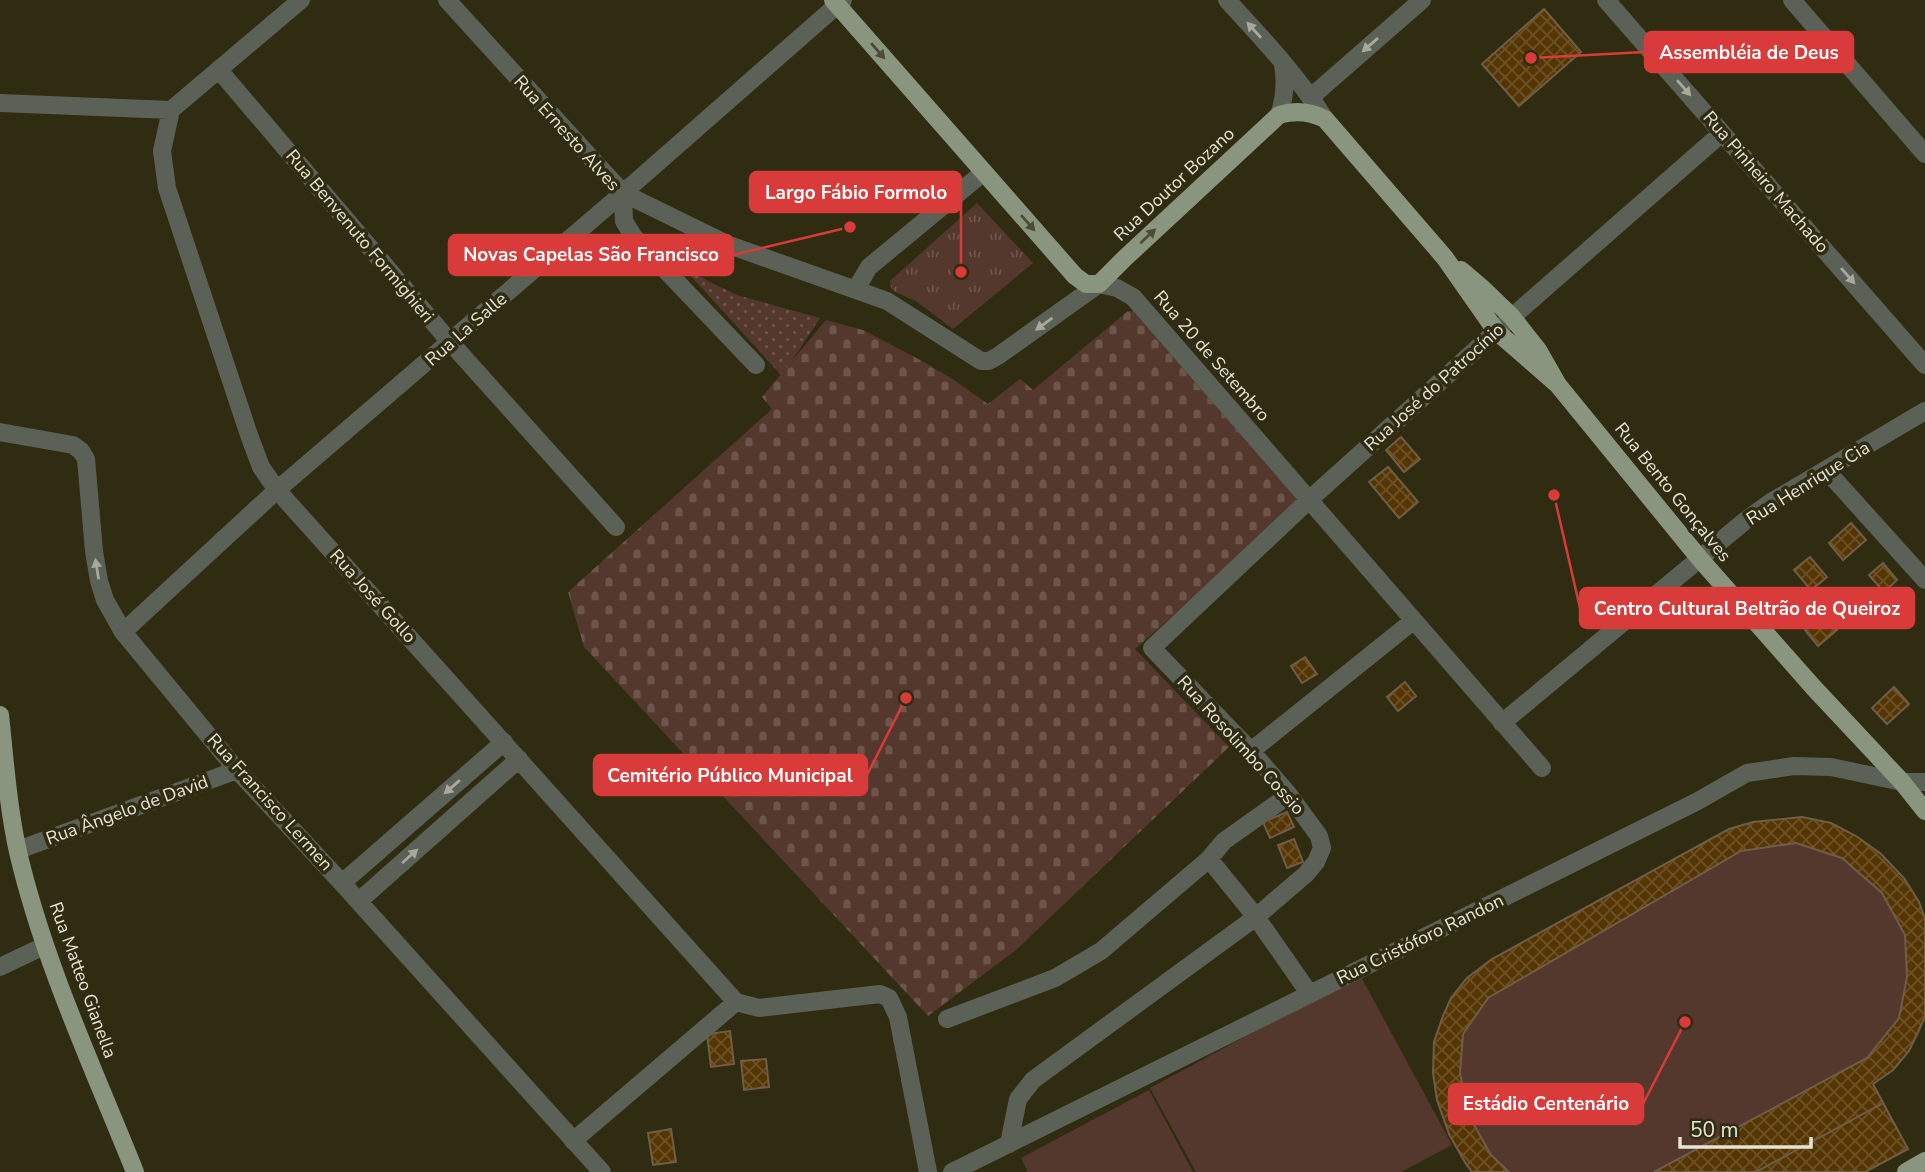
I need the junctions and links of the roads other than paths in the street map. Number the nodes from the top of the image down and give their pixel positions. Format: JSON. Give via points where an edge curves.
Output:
{"nodes":[{"id":1,"x":301,"y":0,"type":"edge"},
{"id":2,"x":447,"y":0,"type":"edge"},
{"id":3,"x":1227,"y":0,"type":"edge"},
{"id":4,"x":1422,"y":0,"type":"edge"},
{"id":5,"x":1606,"y":0,"type":"edge"},
{"id":6,"x":1792,"y":0,"type":"edge"},
{"id":7,"x":838,"y":2,"type":"edge"},
{"id":8,"x":1283,"y":62,"type":"junction"},
{"id":9,"x":219,"y":70,"type":"junction"},
{"id":10,"x":1311,"y":97,"type":"junction"},
{"id":11,"x":0,"y":103,"type":"edge"},
{"id":12,"x":172,"y":110,"type":"junction"},
{"id":13,"x":1279,"y":115,"type":"junction"},
{"id":14,"x":1325,"y":119,"type":"junction"},
{"id":15,"x":1722,"y":133,"type":"junction"},
{"id":16,"x":1925,"y":154,"type":"edge"},
{"id":17,"x":984,"y":172,"type":"junction"},
{"id":18,"x":623,"y":193,"type":"junction"},
{"id":19,"x":1445,"y":258,"type":"junction"},
{"id":20,"x":1099,"y":284,"type":"junction"},
{"id":21,"x":856,"y":289,"type":"junction"},
{"id":22,"x":1512,"y":317,"type":"junction"},
{"id":23,"x":1496,"y":331,"type":"junction"},
{"id":24,"x":450,"y":342,"type":"junction"},
{"id":25,"x":756,"y":365,"type":"dead end"},
{"id":26,"x":1925,"y":365,"type":"edge"},
{"id":27,"x":1558,"y":385,"type":"junction"},
{"id":28,"x":1925,"y":411,"type":"edge"},
{"id":29,"x":0,"y":432,"type":"edge"},
{"id":30,"x":1826,"y":470,"type":"junction"},
{"id":31,"x":278,"y":491,"type":"junction"},
{"id":32,"x":1309,"y":500,"type":"junction"},
{"id":33,"x":616,"y":527,"type":"dead end"},
{"id":34,"x":1700,"y":559,"type":"junction"},
{"id":35,"x":1925,"y":580,"type":"edge"},
{"id":36,"x":1413,"y":621,"type":"junction"},
{"id":37,"x":123,"y":632,"type":"junction"},
{"id":38,"x":1152,"y":648,"type":"joint"},
{"id":39,"x":0,"y":715,"type":"edge"},
{"id":40,"x":1502,"y":723,"type":"junction"},
{"id":41,"x":504,"y":743,"type":"junction"},
{"id":42,"x":1251,"y":751,"type":"junction"},
{"id":43,"x":519,"y":759,"type":"junction"},
{"id":44,"x":1542,"y":768,"type":"dead end"},
{"id":45,"x":237,"y":770,"type":"junction"},
{"id":46,"x":1902,"y":782,"type":"junction"},
{"id":47,"x":1925,"y":782,"type":"edge"},
{"id":48,"x":1289,"y":795,"type":"junction"},
{"id":49,"x":1925,"y":811,"type":"edge"},
{"id":50,"x":18,"y":850,"type":"junction"},
{"id":51,"x":1209,"y":859,"type":"junction"},
{"id":52,"x":342,"y":883,"type":"junction"},
{"id":53,"x":359,"y":901,"type":"junction"},
{"id":54,"x":1256,"y":918,"type":"junction"},
{"id":55,"x":44,"y":946,"type":"junction"},
{"id":56,"x":0,"y":967,"type":"edge"},
{"id":57,"x":1309,"y":993,"type":"junction"},
{"id":58,"x":736,"y":1002,"type":"junction"},
{"id":59,"x":947,"y":1019,"type":"dead end"},
{"id":60,"x":573,"y":1141,"type":"junction"},
{"id":61,"x":1009,"y":1143,"type":"junction"},
{"id":62,"x":1925,"y":1161,"type":"edge"},
{"id":63,"x":135,"y":1172,"type":"edge"},
{"id":64,"x":602,"y":1172,"type":"edge"},
{"id":65,"x":928,"y":1172,"type":"edge"},
{"id":66,"x":951,"y":1172,"type":"edge"},
{"id":67,"x":1906,"y":1172,"type":"edge"}],
"edges":[{"from":1,"to":9,"type":"street"},
{"from":2,"to":18,"type":"street","name":"Rua Ernesto Alves"},
{"from":8,"to":3,"type":"street","name":"Rua Bento Gonçalves","one_way":true},
{"from":4,"to":10,"type":"street","one_way":true},
{"from":5,"to":15,"type":"street","name":"Rua Pinheiro Machado","one_way":true},
{"from":6,"to":16,"type":"street"},
{"from":7,"to":17,"type":"main road","name":"Rua 20 de Setembro","one_way":true},
{"from":7,"to":18,"type":"street","name":"Rua La Salle"},
{"from":8,"to":10,"type":"street","name":"Rua Bento Gonçalves"},
{"from":8,"to":13,"type":"street","via":[[1285,88]]},
{"from":9,"to":12,"type":"street"},
{"from":9,"to":24,"type":"street","name":"Rua Benvenuto Formighieri"},
{"from":10,"to":14,"type":"street","name":"Rua Bento Gonçalves"},
{"from":11,"to":12,"type":"street"},
{"from":12,"to":31,"type":"street","name":"Rua José Gollo","via":[[162,150],[167,188],[249,435],[261,467]]},
{"from":13,"to":14,"type":"main road","via":[[1292,111]]},
{"from":20,"to":13,"type":"main road","name":"Rua Doutor Bozano","one_way":true},
{"from":14,"to":19,"type":"main road","name":"Rua Bento Gonçalves"},
{"from":15,"to":22,"type":"street","name":"Rua José do Patrocínio"},
{"from":15,"to":26,"type":"street","name":"Rua Pinheiro Machado","one_way":true},
{"from":17,"to":20,"type":"main road","name":"Rua 20 de Setembro","one_way":true,"via":[[1075,276],[1086,284]]},
{"from":17,"to":21,"type":"street","via":[[869,267]]},
{"from":18,"to":21,"type":"street","via":[[729,245]]},
{"from":18,"to":24,"type":"street","name":"Rua La Salle"},
{"from":18,"to":25,"type":"street","name":"Rua Ernesto Alves","via":[[624,221],[633,236]]},
{"from":19,"to":22,"type":"main road","name":"Rua Bento Gonçalves"},
{"from":19,"to":23,"type":"main road","name":"Rua Bento Gonçalves"},
{"from":20,"to":21,"type":"street","one_way":true,"via":[[989,361],[981,361],[887,301]]},
{"from":20,"to":32,"type":"street","name":"Rua 20 de Setembro","via":[[1133,297]]},
{"from":22,"to":23,"type":"street","name":"Rua José do Patrocínio"},
{"from":22,"to":27,"type":"main road","name":"Rua Bento Gonçalves"},
{"from":23,"to":27,"type":"main road","name":"Rua Bento Gonçalves"},
{"from":23,"to":32,"type":"street","name":"Rua José do Patrocínio"},
{"from":24,"to":31,"type":"street","name":"Rua La Salle"},
{"from":24,"to":33,"type":"street","name":"Rua Benvenuto Formighieri"},
{"from":27,"to":34,"type":"main road","name":"Rua Bento Gonçalves"},
{"from":28,"to":30,"type":"street","name":"Rua Henrique Cia"},
{"from":37,"to":29,"type":"street","name":"Rua Francisco Lermen","one_way":true,"via":[[99,581],[86,459],[74,445]]},
{"from":30,"to":34,"type":"street","name":"Rua Henrique Cia","via":[[1755,514]]},
{"from":30,"to":35,"type":"street"},
{"from":31,"to":37,"type":"street","name":"Rua La Salle"},
{"from":31,"to":41,"type":"street","name":"Rua José Gollo"},
{"from":32,"to":36,"type":"street","name":"Rua 20 de Setembro"},
{"from":32,"to":38,"type":"street","name":"Rua José do Patrocínio"},
{"from":34,"to":40,"type":"street","name":"Rua Henrique Cia"},
{"from":34,"to":46,"type":"main road","name":"Rua Bento Gonçalves"},
{"from":36,"to":40,"type":"street","name":"Rua 20 de Setembro"},
{"from":36,"to":42,"type":"street"},
{"from":37,"to":45,"type":"street","name":"Rua Francisco Lermen"},
{"from":38,"to":42,"type":"street","name":"Rua Rosolimbo Cossio"},
{"from":39,"to":50,"type":"main road","name":"Rua Matteo Gianella"},
{"from":40,"to":44,"type":"street","name":"Rua 20 de Setembro"},
{"from":41,"to":43,"type":"street","name":"Rua José Gollo"},
{"from":41,"to":52,"type":"street","one_way":true},
{"from":42,"to":48,"type":"street","name":"Rua Rosolimbo Cossio"},
{"from":53,"to":43,"type":"street","one_way":true},
{"from":43,"to":58,"type":"street","name":"Rua José Gollo"},
{"from":45,"to":50,"type":"street","name":"Rua Ângelo de David"},
{"from":45,"to":52,"type":"street","name":"Rua Francisco Lermen"},
{"from":46,"to":47,"type":"street","name":"Rua Cristóforo Randon"},
{"from":46,"to":49,"type":"main road","name":"Rua Bento Gonçalves"},
{"from":46,"to":57,"type":"street","name":"Rua Cristóforo Randon","via":[[1831,767],[1794,766],[1747,773]]},
{"from":48,"to":51,"type":"street","via":[[1224,841]]},
{"from":48,"to":54,"type":"street","name":"Rua Rosolimbo Cossio","via":[[1319,836],[1321,848],[1306,874]]},
{"from":50,"to":55,"type":"main road","name":"Rua Matteo Gianella"},
{"from":51,"to":54,"type":"street"},
{"from":51,"to":59,"type":"street","via":[[1101,951],[1055,978]]},
{"from":52,"to":53,"type":"street","name":"Rua Francisco Lermen"},
{"from":53,"to":60,"type":"street","name":"Rua Francisco Lermen"},
{"from":54,"to":57,"type":"street"},
{"from":54,"to":61,"type":"street","via":[[1032,1080],[1018,1099]]},
{"from":55,"to":56,"type":"street"},
{"from":55,"to":63,"type":"main road","name":"Rua Matteo Gianella"},
{"from":57,"to":61,"type":"street","name":"Rua Cristóforo Randon"},
{"from":58,"to":60,"type":"street"},
{"from":58,"to":65,"type":"street","via":[[760,1008],[880,994],[889,998],[898,1017]]},
{"from":60,"to":64,"type":"street","name":"Rua Francisco Lermen"},
{"from":61,"to":66,"type":"street","name":"Rua Cristóforo Randon"},
{"from":62,"to":67,"type":"main road"}]}
